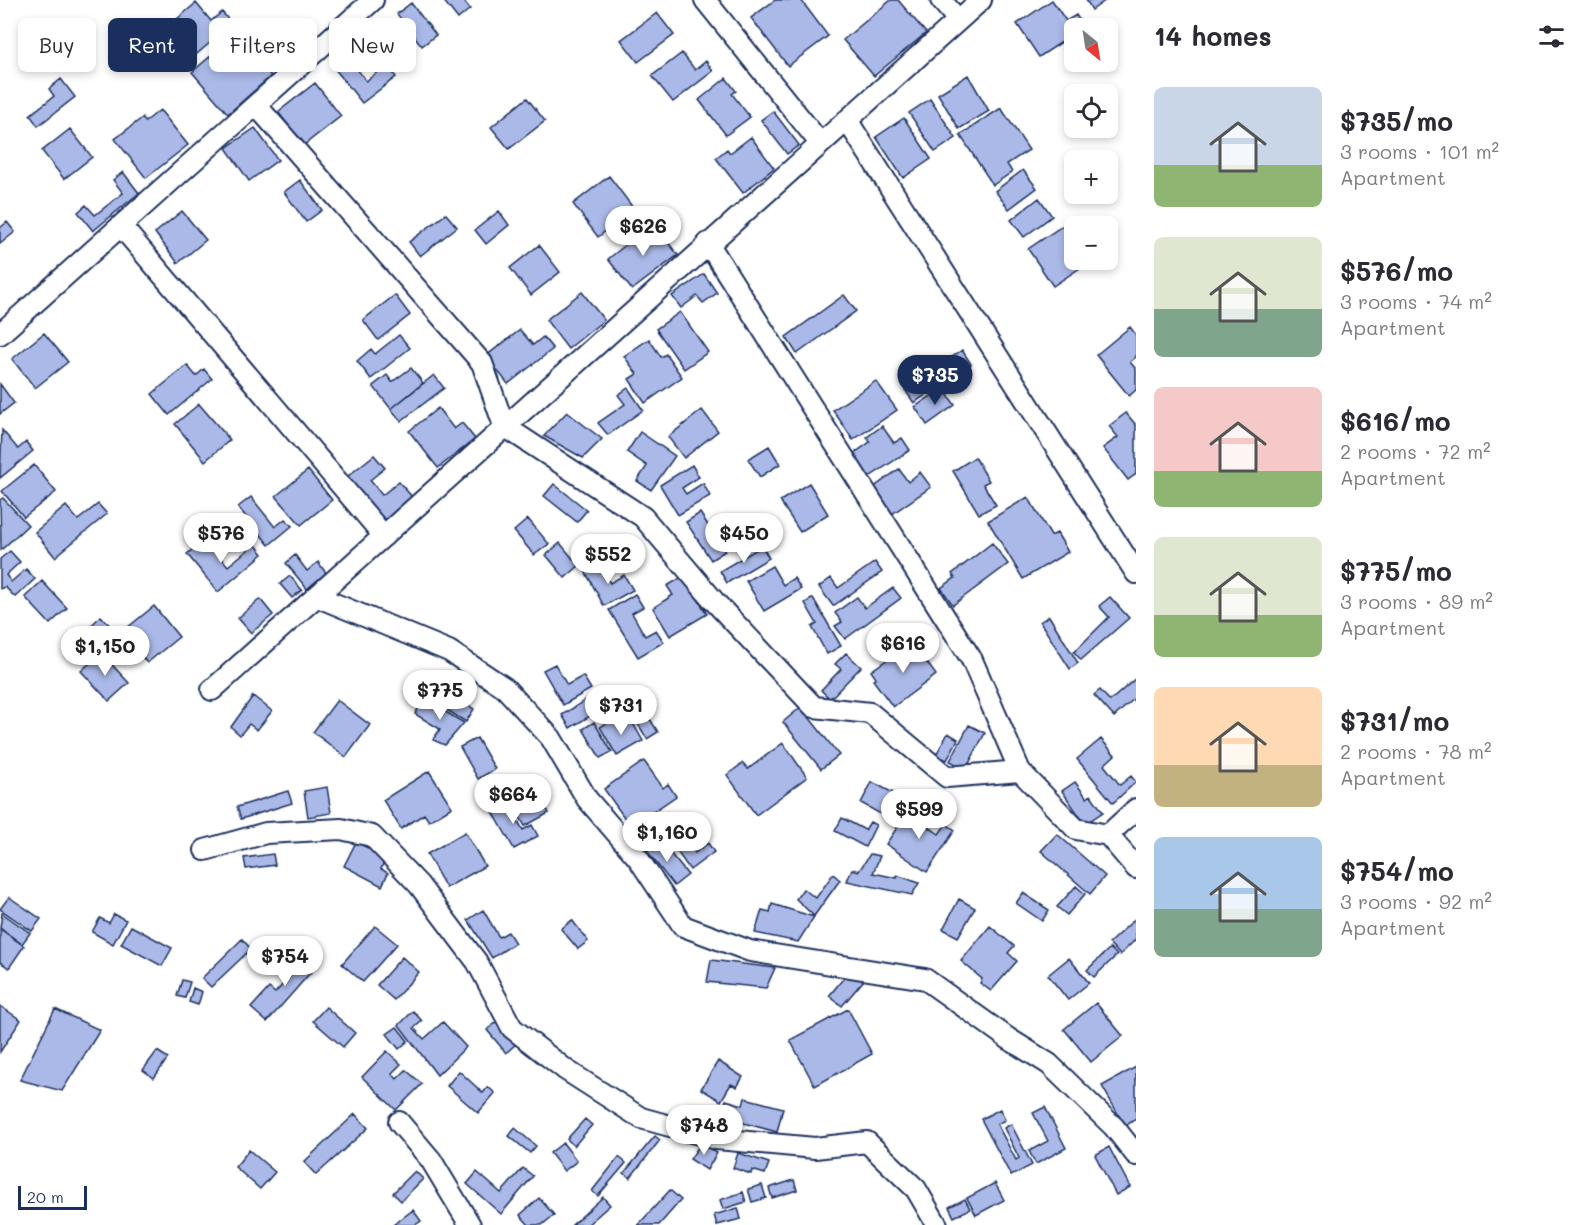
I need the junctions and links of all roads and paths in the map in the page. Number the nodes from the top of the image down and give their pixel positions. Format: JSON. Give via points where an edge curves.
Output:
{"nodes":[{"id":1,"x":373,"y":0,"type":"edge"},
{"id":2,"x":705,"y":0,"type":"edge"},
{"id":3,"x":941,"y":0,"type":"edge"},
{"id":4,"x":981,"y":0,"type":"edge"},
{"id":5,"x":958,"y":20,"type":"junction"},
{"id":6,"x":256,"y":105,"type":"junction"},
{"id":7,"x":847,"y":120,"type":"junction"},
{"id":8,"x":820,"y":143,"type":"junction"},
{"id":9,"x":121,"y":225,"type":"junction"},
{"id":10,"x":708,"y":243,"type":"junction"},
{"id":11,"x":0,"y":334,"type":"edge"},
{"id":12,"x":504,"y":426,"type":"junction"},
{"id":13,"x":384,"y":537,"type":"junction"},
{"id":14,"x":1136,"y":573,"type":"edge"},
{"id":15,"x":318,"y":597,"type":"junction"},
{"id":16,"x":212,"y":690,"type":"dead end"},
{"id":17,"x":1020,"y":771,"type":"junction"},
{"id":18,"x":1136,"y":809,"type":"edge"},
{"id":19,"x":1108,"y":835,"type":"junction"},
{"id":20,"x":205,"y":850,"type":"dead end"},
{"id":21,"x":1136,"y":868,"type":"edge"},
{"id":22,"x":399,"y":1122,"type":"dead end"},
{"id":23,"x":1136,"y":1155,"type":"edge"},
{"id":24,"x":470,"y":1225,"type":"edge"},
{"id":25,"x":937,"y":1225,"type":"edge"}],
"edges":[{"from":1,"to":6,"type":"street"},
{"from":2,"to":8,"type":"street"},
{"from":3,"to":5,"type":"street"},
{"from":4,"to":5,"type":"street"},
{"from":5,"to":7,"type":"street"},
{"from":6,"to":9,"type":"street"},
{"from":6,"to":12,"type":"street","via":[[482,363]]},
{"from":7,"to":8,"type":"street"},
{"from":7,"to":14,"type":"street"},
{"from":8,"to":10,"type":"street"},
{"from":9,"to":11,"type":"street"},
{"from":9,"to":13,"type":"street"},
{"from":10,"to":12,"type":"street"},
{"from":10,"to":17,"type":"street","via":[[972,660]]},
{"from":12,"to":13,"type":"street"},
{"from":12,"to":17,"type":"street","via":[[643,518],[714,601],[814,707],[870,713],[947,777]]},
{"from":13,"to":15,"type":"street"},
{"from":15,"to":16,"type":"street"},
{"from":15,"to":23,"type":"street","via":[[449,651],[505,688],[551,738],[587,799],[638,858],[683,926],[750,951],[926,979],[1049,1064],[1114,1127]]},
{"from":17,"to":19,"type":"street","via":[[1076,829]]},
{"from":18,"to":19,"type":"street"},
{"from":19,"to":21,"type":"street"},
{"from":20,"to":25,"type":"street","via":[[266,833],[341,829],[372,836],[419,885],[477,962],[512,1028],[566,1070],[641,1118],[717,1139],[815,1148],[867,1142],[916,1189]]},
{"from":22,"to":24,"type":"street","via":[[431,1160]]}]}
